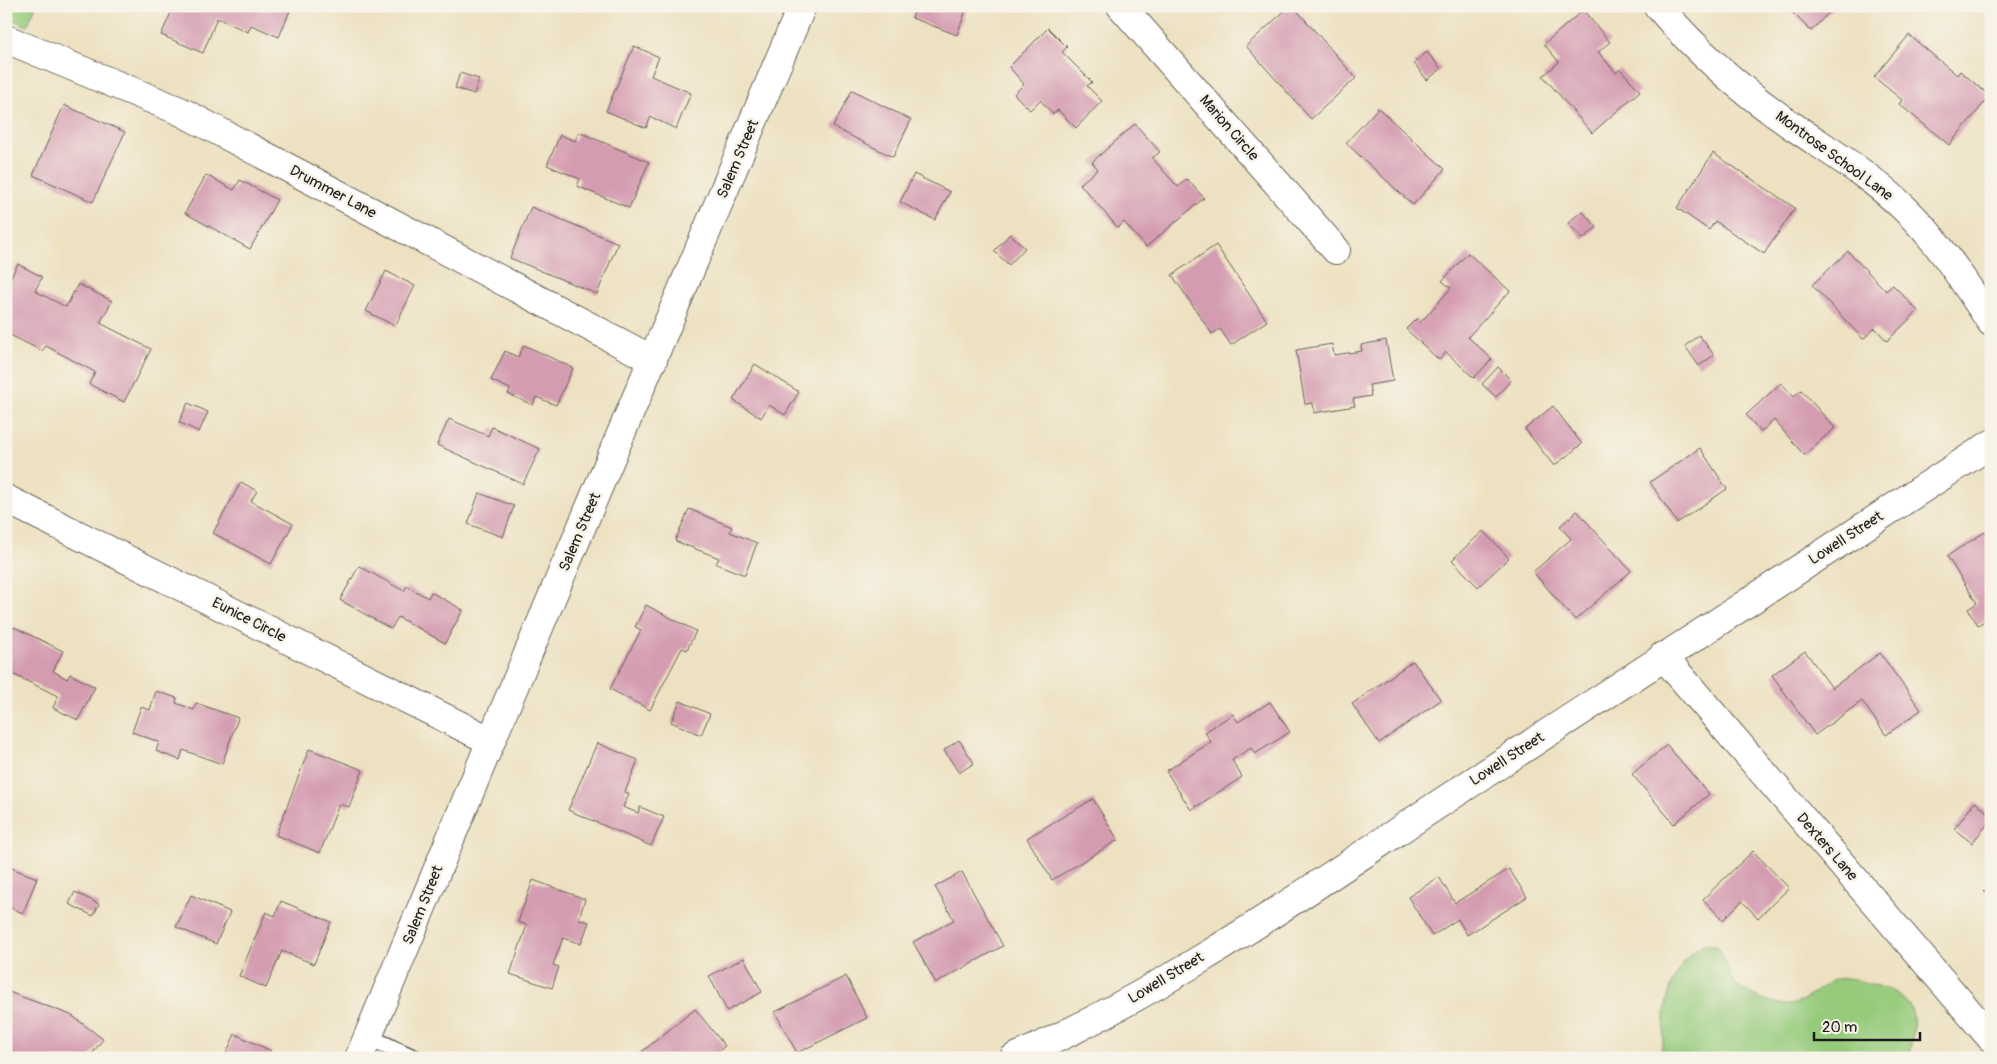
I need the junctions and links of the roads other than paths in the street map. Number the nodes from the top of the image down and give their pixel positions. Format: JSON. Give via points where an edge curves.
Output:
{"nodes":[{"id":1,"x":802,"y":6,"type":"edge"},
{"id":2,"x":1121,"y":6,"type":"edge"},
{"id":3,"x":1658,"y":6,"type":"edge"},
{"id":4,"x":6,"y":39,"type":"edge"},
{"id":5,"x":1336,"y":250,"type":"dead end"},
{"id":6,"x":1991,"y":322,"type":"edge"},
{"id":7,"x":653,"y":360,"type":"junction"},
{"id":8,"x":1991,"y":444,"type":"edge"},
{"id":9,"x":6,"y":499,"type":"edge"},
{"id":10,"x":1663,"y":656,"type":"junction"},
{"id":11,"x":491,"y":741,"type":"junction"},
{"id":12,"x":1991,"y":1038,"type":"edge"},
{"id":13,"x":364,"y":1047,"type":"edge"},
{"id":14,"x":414,"y":1058,"type":"edge"},
{"id":15,"x":1014,"y":1058,"type":"edge"}],
"edges":[{"from":1,"to":7,"type":"street","name":"Salem Street"},
{"from":2,"to":5,"type":"street","name":"Marion Circle"},
{"from":3,"to":6,"type":"street","name":"Montrose School Lane","via":[[1684,37],[1734,82],[1864,174],[1903,207],[1944,253]]},
{"from":4,"to":7,"type":"street","name":"Drummer Lane","via":[[180,111]]},
{"from":7,"to":11,"type":"street","name":"Salem Street"},
{"from":8,"to":10,"type":"street","name":"Lowell Street"},
{"from":9,"to":11,"type":"street","name":"Eunice Circle"},
{"from":10,"to":12,"type":"street","name":"Dexters Lane"},
{"from":10,"to":15,"type":"street","name":"Lowell Street","via":[[1180,971],[1090,1021]]},
{"from":11,"to":13,"type":"street","name":"Salem Street"},
{"from":13,"to":14,"type":"lane"}]}
